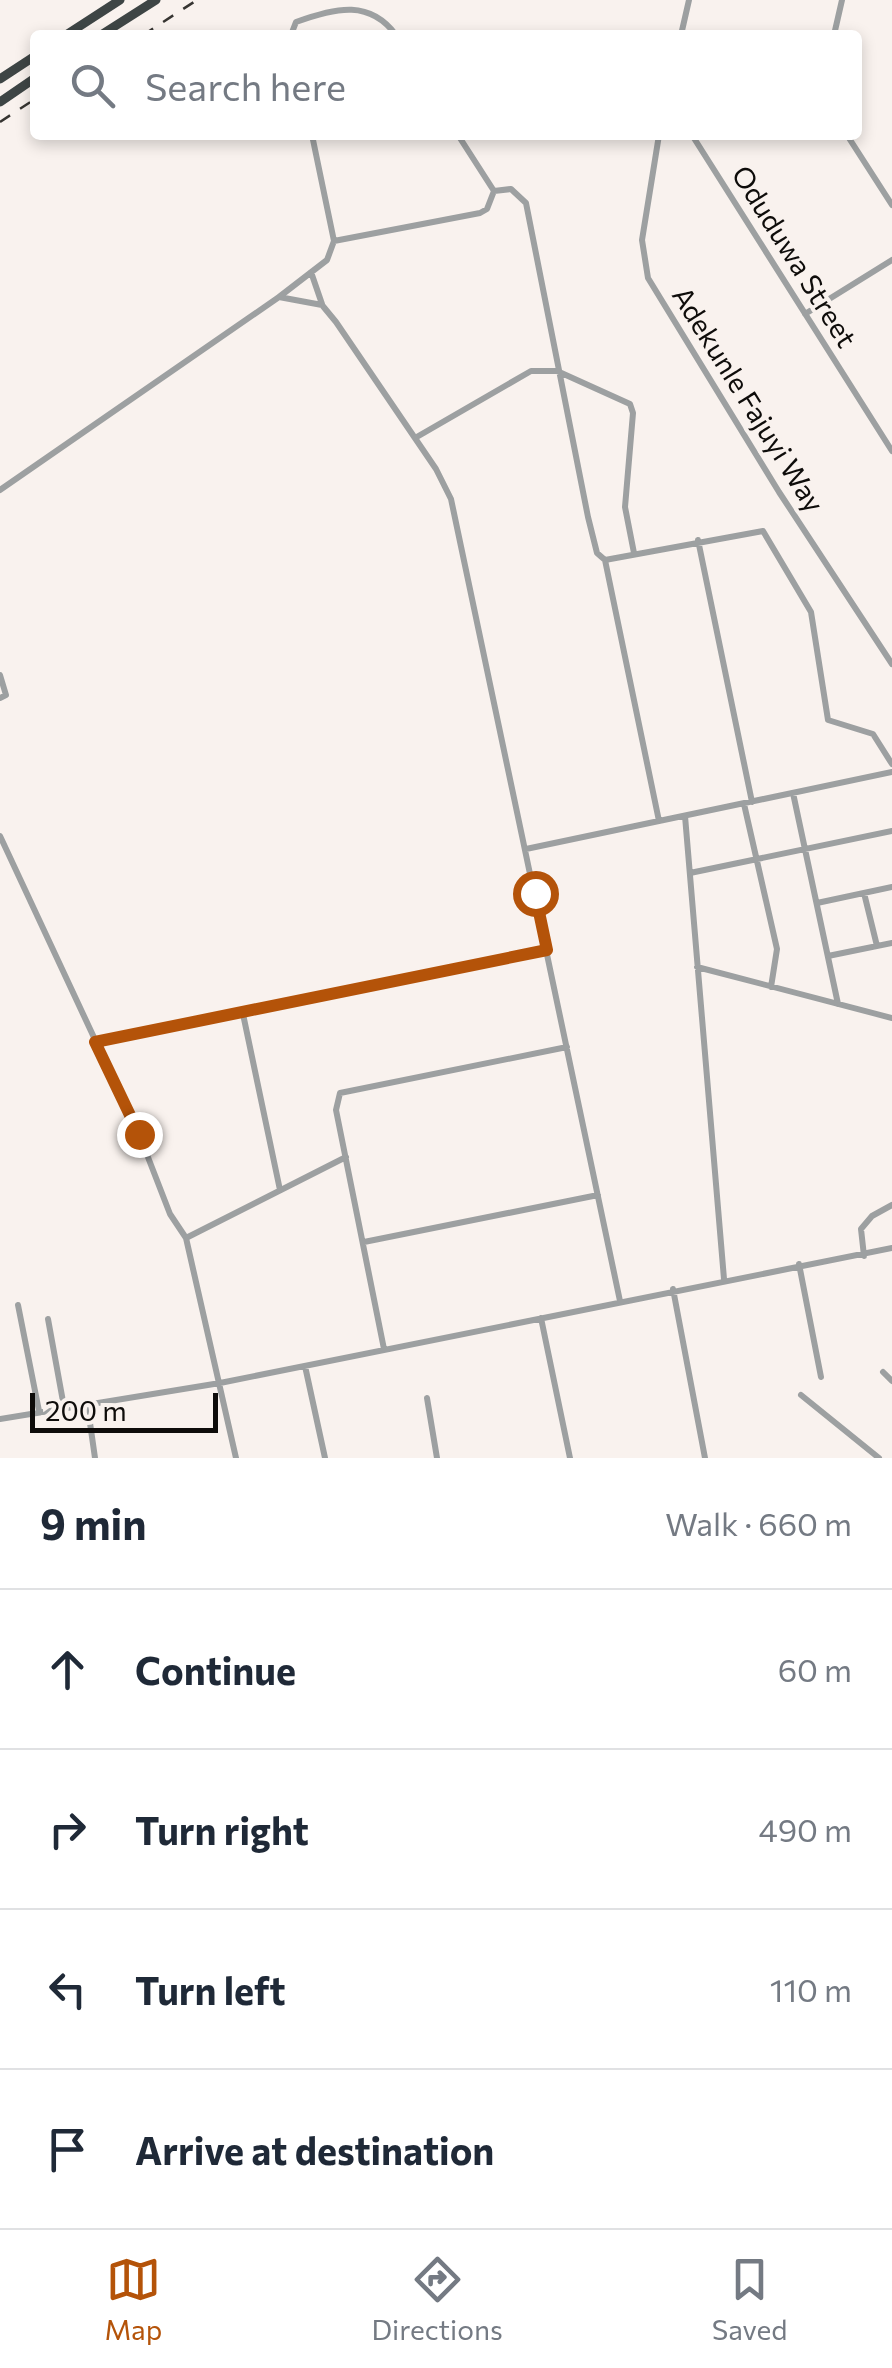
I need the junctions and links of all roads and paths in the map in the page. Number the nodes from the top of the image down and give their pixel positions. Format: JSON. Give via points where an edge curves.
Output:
{"nodes":[{"id":1,"x":120,"y":0,"type":"edge"},
{"id":2,"x":156,"y":0,"type":"edge"},
{"id":3,"x":689,"y":0,"type":"edge"},
{"id":4,"x":842,"y":0,"type":"edge"},
{"id":5,"x":74,"y":30,"type":"edge"},
{"id":6,"x":108,"y":30,"type":"edge"},
{"id":7,"x":294,"y":30,"type":"edge"},
{"id":8,"x":392,"y":30,"type":"edge"},
{"id":9,"x":683,"y":30,"type":"edge"},
{"id":10,"x":835,"y":30,"type":"edge"},
{"id":11,"x":30,"y":59,"type":"edge"},
{"id":12,"x":0,"y":79,"type":"edge"},
{"id":13,"x":30,"y":81,"type":"edge"},
{"id":14,"x":0,"y":102,"type":"edge"},
{"id":15,"x":313,"y":140,"type":"edge"},
{"id":16,"x":461,"y":140,"type":"edge"},
{"id":17,"x":659,"y":140,"type":"edge"},
{"id":18,"x":695,"y":140,"type":"edge"},
{"id":19,"x":850,"y":140,"type":"edge"},
{"id":20,"x":494,"y":192,"type":"junction"},
{"id":21,"x":891,"y":202,"type":"edge"},
{"id":22,"x":334,"y":242,"type":"junction"},
{"id":23,"x":892,"y":260,"type":"edge"},
{"id":24,"x":310,"y":272,"type":"junction"},
{"id":25,"x":279,"y":297,"type":"junction"},
{"id":26,"x":322,"y":305,"type":"junction"},
{"id":27,"x":805,"y":314,"type":"junction"},
{"id":28,"x":557,"y":371,"type":"junction"},
{"id":29,"x":415,"y":438,"type":"junction"},
{"id":30,"x":892,"y":452,"type":"edge"},
{"id":31,"x":0,"y":490,"type":"edge"},
{"id":32,"x":698,"y":540,"type":"junction"},
{"id":33,"x":634,"y":553,"type":"junction"},
{"id":34,"x":605,"y":560,"type":"junction"},
{"id":35,"x":892,"y":664,"type":"edge"},
{"id":36,"x":0,"y":675,"type":"edge"},
{"id":37,"x":0,"y":698,"type":"edge"},
{"id":38,"x":892,"y":764,"type":"edge"},
{"id":39,"x":892,"y":772,"type":"edge"},
{"id":40,"x":793,"y":793,"type":"junction"},
{"id":41,"x":748,"y":803,"type":"junction"},
{"id":42,"x":685,"y":816,"type":"junction"},
{"id":43,"x":659,"y":821,"type":"junction"},
{"id":44,"x":892,"y":832,"type":"edge"},
{"id":45,"x":0,"y":836,"type":"edge"},
{"id":46,"x":526,"y":849,"type":"junction"},
{"id":47,"x":805,"y":849,"type":"junction"},
{"id":48,"x":758,"y":860,"type":"junction"},
{"id":49,"x":690,"y":873,"type":"junction"},
{"id":50,"x":892,"y":887,"type":"edge"},
{"id":51,"x":864,"y":893,"type":"junction"},
{"id":52,"x":816,"y":903,"type":"junction"},
{"id":53,"x":892,"y":943,"type":"edge"},
{"id":54,"x":876,"y":946,"type":"junction"},
{"id":55,"x":547,"y":950,"type":"junction"},
{"id":56,"x":828,"y":956,"type":"junction"},
{"id":57,"x":697,"y":967,"type":"junction"},
{"id":58,"x":771,"y":987,"type":"junction"},
{"id":59,"x":838,"y":1004,"type":"junction"},
{"id":60,"x":242,"y":1014,"type":"junction"},
{"id":61,"x":892,"y":1018,"type":"edge"},
{"id":62,"x":95,"y":1042,"type":"junction"},
{"id":63,"x":567,"y":1047,"type":"junction"},
{"id":64,"x":346,"y":1156,"type":"junction"},
{"id":65,"x":280,"y":1190,"type":"junction"},
{"id":66,"x":598,"y":1195,"type":"junction"},
{"id":67,"x":892,"y":1205,"type":"edge"},
{"id":68,"x":186,"y":1238,"type":"junction"},
{"id":69,"x":363,"y":1242,"type":"junction"},
{"id":70,"x":892,"y":1248,"type":"edge"},
{"id":71,"x":864,"y":1256,"type":"junction"},
{"id":72,"x":799,"y":1264,"type":"junction"},
{"id":73,"x":724,"y":1278,"type":"junction"},
{"id":74,"x":672,"y":1289,"type":"junction"},
{"id":75,"x":620,"y":1301,"type":"junction"},
{"id":76,"x":18,"y":1305,"type":"dead end"},
{"id":77,"x":541,"y":1318,"type":"junction"},
{"id":78,"x":48,"y":1319,"type":"dead end"},
{"id":79,"x":384,"y":1349,"type":"junction"},
{"id":80,"x":305,"y":1366,"type":"junction"},
{"id":81,"x":882,"y":1372,"type":"dead end"},
{"id":82,"x":822,"y":1377,"type":"dead end"},
{"id":83,"x":892,"y":1381,"type":"edge"},
{"id":84,"x":220,"y":1383,"type":"junction"},
{"id":85,"x":801,"y":1395,"type":"dead end"},
{"id":86,"x":427,"y":1398,"type":"dead end"},
{"id":87,"x":87,"y":1402,"type":"junction"},
{"id":88,"x":64,"y":1406,"type":"junction"},
{"id":89,"x":39,"y":1412,"type":"junction"},
{"id":90,"x":4,"y":1418,"type":"edge"},
{"id":91,"x":95,"y":1458,"type":"edge"},
{"id":92,"x":236,"y":1458,"type":"edge"},
{"id":93,"x":325,"y":1458,"type":"edge"},
{"id":94,"x":438,"y":1458,"type":"edge"},
{"id":95,"x":570,"y":1458,"type":"edge"},
{"id":96,"x":705,"y":1458,"type":"edge"},
{"id":97,"x":879,"y":1458,"type":"edge"}],
"edges":[{"from":1,"to":5,"type":"highway"},
{"from":2,"to":6,"type":"highway"},
{"from":3,"to":9,"type":"street"},
{"from":4,"to":10,"type":"street"},
{"from":7,"to":8,"type":"street","via":[[296,22],[361,6],[378,11]]},
{"from":11,"to":12,"type":"highway"},
{"from":13,"to":14,"type":"highway"},
{"from":15,"to":22,"type":"street"},
{"from":16,"to":20,"type":"street"},
{"from":17,"to":35,"type":"street","name":"Adekunle Fajuyi Way","via":[[642,240],[648,278]]},
{"from":18,"to":27,"type":"street","name":"Oduduwa Street"},
{"from":19,"to":21,"type":"street"},
{"from":20,"to":22,"type":"street","via":[[480,213]]},
{"from":20,"to":28,"type":"street","via":[[511,189],[526,203]]},
{"from":22,"to":24,"type":"street"},
{"from":23,"to":27,"type":"street"},
{"from":24,"to":25,"type":"street"},
{"from":24,"to":26,"type":"street"},
{"from":25,"to":26,"type":"street"},
{"from":25,"to":31,"type":"street"},
{"from":26,"to":29,"type":"street"},
{"from":27,"to":30,"type":"street","name":"Oduduwa Street"},
{"from":28,"to":29,"type":"street","via":[[520,374]]},
{"from":28,"to":33,"type":"street","via":[[630,404],[625,507]]},
{"from":28,"to":34,"type":"street","via":[[594,544]]},
{"from":29,"to":46,"type":"street","via":[[451,499]]},
{"from":32,"to":33,"type":"street"},
{"from":32,"to":38,"type":"street","via":[[754,529],[768,536],[811,612],[828,720],[873,734]]},
{"from":32,"to":41,"type":"street"},
{"from":33,"to":34,"type":"street"},
{"from":34,"to":43,"type":"street"},
{"from":36,"to":37,"type":"street","via":[[6,695]]},
{"from":39,"to":40,"type":"street"},
{"from":40,"to":41,"type":"street"},
{"from":40,"to":47,"type":"street"},
{"from":41,"to":42,"type":"street"},
{"from":41,"to":48,"type":"street"},
{"from":42,"to":43,"type":"street"},
{"from":42,"to":49,"type":"street"},
{"from":43,"to":46,"type":"street"},
{"from":44,"to":47,"type":"street"},
{"from":45,"to":62,"type":"street"},
{"from":46,"to":55,"type":"street"},
{"from":47,"to":48,"type":"street"},
{"from":47,"to":52,"type":"street"},
{"from":48,"to":49,"type":"street"},
{"from":48,"to":58,"type":"street","via":[[777,949]]},
{"from":49,"to":57,"type":"street"},
{"from":50,"to":51,"type":"street"},
{"from":51,"to":52,"type":"street"},
{"from":51,"to":54,"type":"street"},
{"from":52,"to":56,"type":"street"},
{"from":53,"to":54,"type":"street"},
{"from":54,"to":56,"type":"street"},
{"from":55,"to":60,"type":"street"},
{"from":55,"to":63,"type":"street"},
{"from":56,"to":59,"type":"street"},
{"from":57,"to":58,"type":"street"},
{"from":57,"to":73,"type":"street"},
{"from":58,"to":59,"type":"street"},
{"from":59,"to":61,"type":"street"},
{"from":60,"to":62,"type":"street"},
{"from":60,"to":65,"type":"street"},
{"from":62,"to":68,"type":"street"},
{"from":63,"to":64,"type":"street","via":[[347,1090],[336,1100]]},
{"from":63,"to":66,"type":"street"},
{"from":64,"to":65,"type":"street"},
{"from":64,"to":69,"type":"street"},
{"from":65,"to":68,"type":"street"},
{"from":66,"to":69,"type":"street"},
{"from":66,"to":75,"type":"street"},
{"from":67,"to":71,"type":"street","via":[[861,1229]]},
{"from":68,"to":84,"type":"street"},
{"from":69,"to":79,"type":"street"},
{"from":70,"to":71,"type":"street"},
{"from":71,"to":72,"type":"street"},
{"from":72,"to":73,"type":"street"},
{"from":72,"to":82,"type":"street"},
{"from":73,"to":74,"type":"street"},
{"from":74,"to":75,"type":"street"},
{"from":74,"to":96,"type":"street"},
{"from":75,"to":77,"type":"street"},
{"from":76,"to":89,"type":"street"},
{"from":77,"to":79,"type":"street"},
{"from":77,"to":95,"type":"street"},
{"from":78,"to":88,"type":"street"},
{"from":79,"to":80,"type":"street"},
{"from":80,"to":84,"type":"street"},
{"from":80,"to":93,"type":"street"},
{"from":81,"to":83,"type":"street"},
{"from":84,"to":87,"type":"street"},
{"from":84,"to":92,"type":"street"},
{"from":85,"to":97,"type":"street"},
{"from":86,"to":94,"type":"street"},
{"from":87,"to":88,"type":"street"},
{"from":87,"to":91,"type":"street"},
{"from":88,"to":89,"type":"street"},
{"from":89,"to":90,"type":"street"}]}
